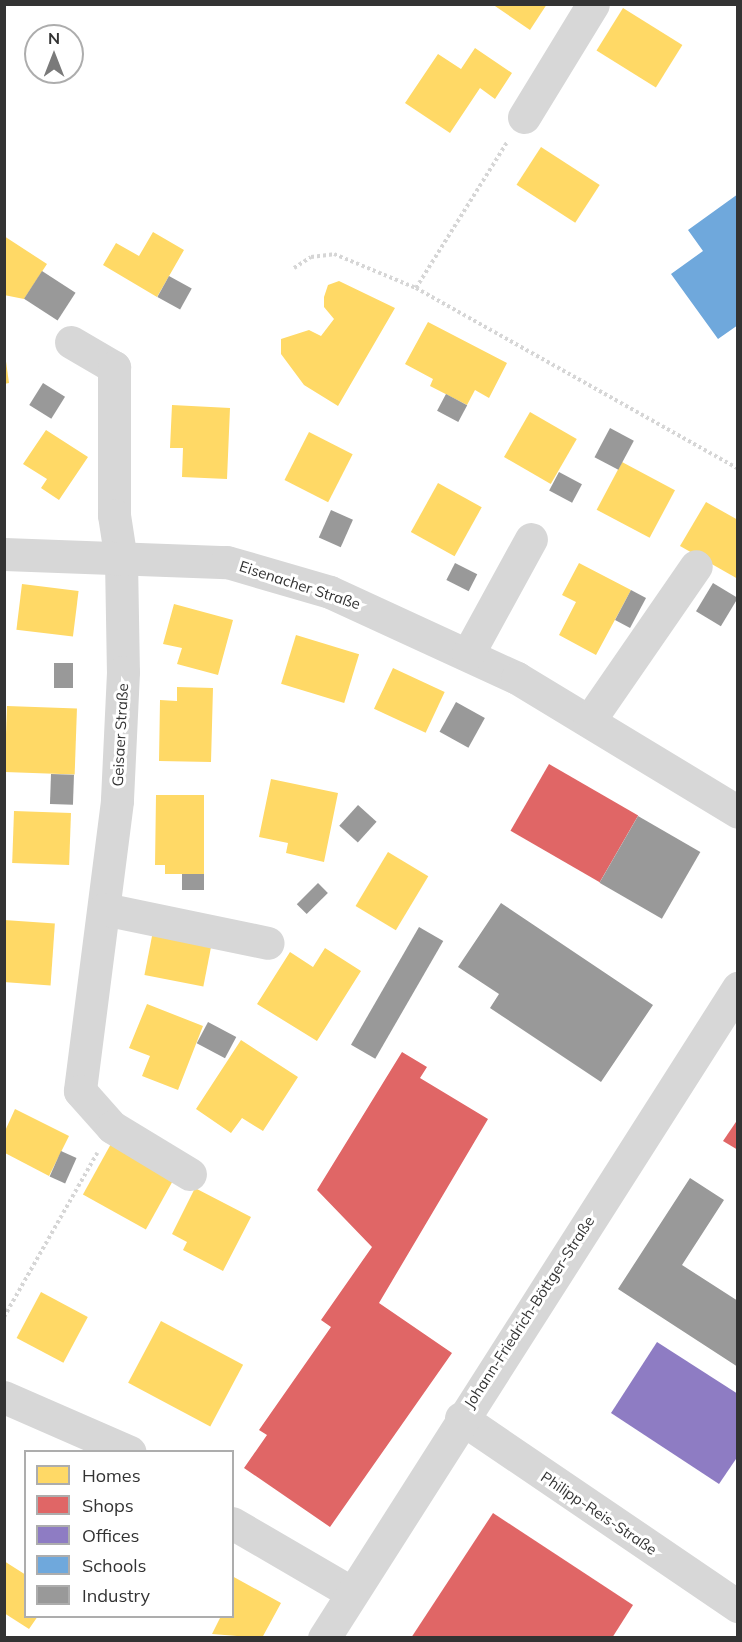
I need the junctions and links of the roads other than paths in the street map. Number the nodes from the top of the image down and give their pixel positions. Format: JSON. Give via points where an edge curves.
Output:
{"nodes":[{"id":1,"x":593,"y":4,"type":"edge"},
{"id":2,"x":524,"y":117,"type":"road end"},
{"id":3,"x":71,"y":342,"type":"dead end"},
{"id":4,"x":531,"y":538,"type":"dead end"},
{"id":5,"x":4,"y":554,"type":"edge"},
{"id":6,"x":121,"y":560,"type":"junction"},
{"id":7,"x":696,"y":566,"type":"dead end"},
{"id":8,"x":468,"y":654,"type":"junction"},
{"id":9,"x":590,"y":721,"type":"junction"},
{"id":10,"x":738,"y":812,"type":"edge"},
{"id":11,"x":104,"y":909,"type":"junction"},
{"id":12,"x":268,"y":943,"type":"dead end"},
{"id":13,"x":738,"y":988,"type":"edge"},
{"id":14,"x":190,"y":1174,"type":"dead end"},
{"id":15,"x":4,"y":1397,"type":"edge"},
{"id":16,"x":461,"y":1418,"type":"junction"},
{"id":17,"x":125,"y":1450,"type":"edge"},
{"id":18,"x":234,"y":1524,"type":"edge"},
{"id":19,"x":349,"y":1591,"type":"junction"},
{"id":20,"x":738,"y":1606,"type":"edge"},
{"id":21,"x":324,"y":1638,"type":"edge"}],
"edges":[{"from":1,"to":2,"type":"street"},
{"from":3,"to":6,"type":"street","via":[[114,367],[114,515]]},
{"from":4,"to":8,"type":"street"},
{"from":5,"to":6,"type":"street","name":"Eisenacher Straße"},
{"from":6,"to":8,"type":"street","name":"Eisenacher Straße","via":[[175,558],[265,571],[397,619]]},
{"from":6,"to":11,"type":"street","name":"Geisaer Straße","via":[[117,801]]},
{"from":7,"to":9,"type":"street"},
{"from":8,"to":9,"type":"street","name":"Eisenacher Straße"},
{"from":9,"to":10,"type":"street","name":"Eisenacher Straße"},
{"from":11,"to":12,"type":"street"},
{"from":11,"to":14,"type":"street","name":"Geisaer Straße","via":[[80,1091],[112,1126]]},
{"from":13,"to":16,"type":"street","name":"Johann-Friedrich-Böttger-Straße"},
{"from":15,"to":17,"type":"street"},
{"from":16,"to":19,"type":"street","name":"Johann-Friedrich-Böttger-Straße"},
{"from":16,"to":20,"type":"street","name":"Philipp-Reis-Straße"},
{"from":18,"to":19,"type":"street"},
{"from":19,"to":21,"type":"street","name":"Johann-Friedrich-Böttger-Straße"}]}
